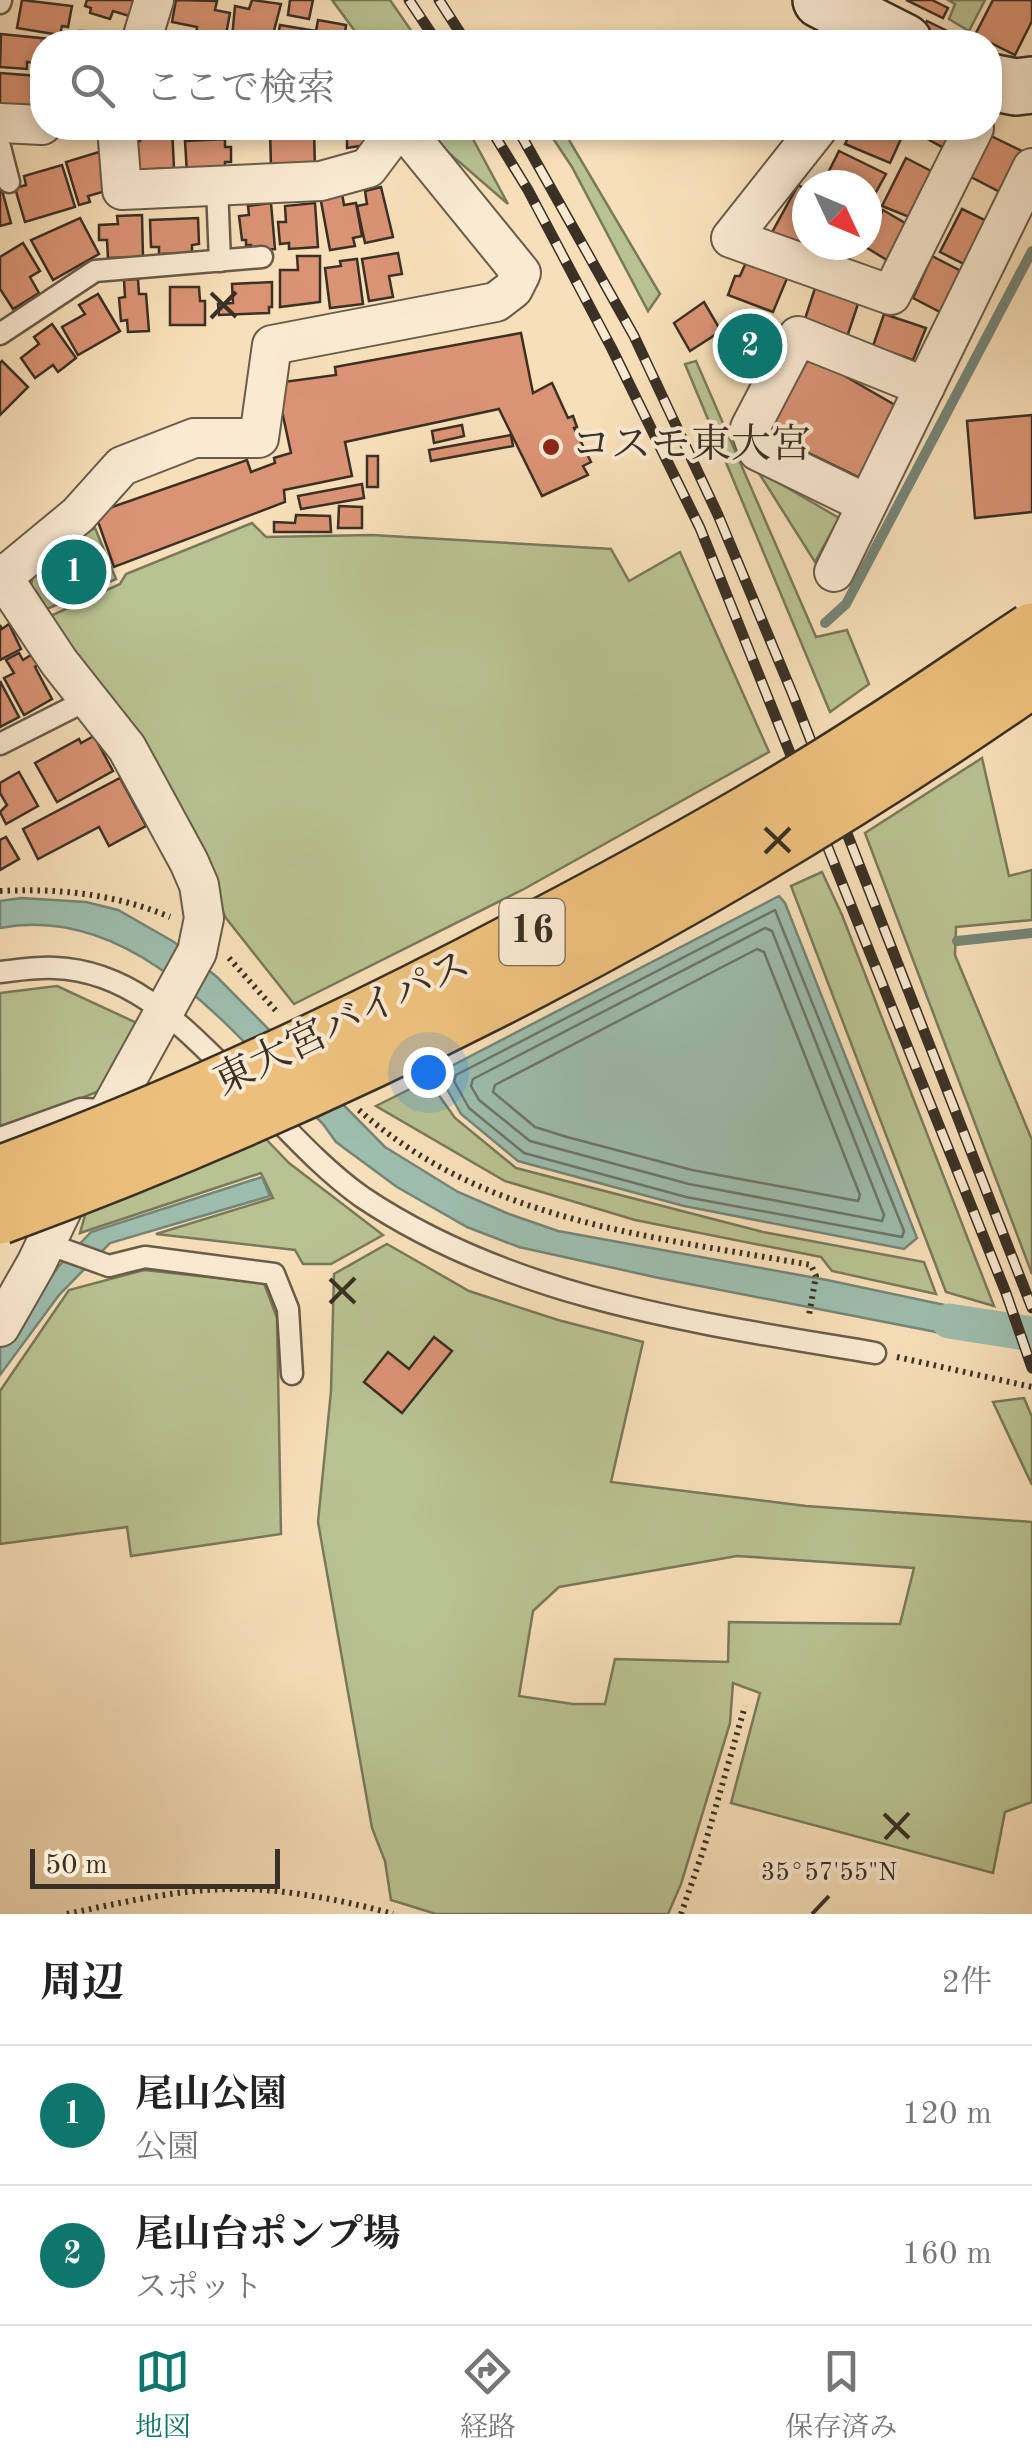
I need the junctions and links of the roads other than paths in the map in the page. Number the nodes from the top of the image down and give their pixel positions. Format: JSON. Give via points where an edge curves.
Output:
{"nodes":[{"id":1,"x":154,"y":0,"type":"edge"},
{"id":2,"x":821,"y":0,"type":"edge"},
{"id":3,"x":886,"y":29,"type":"edge"},
{"id":4,"x":144,"y":30,"type":"edge"},
{"id":5,"x":0,"y":123,"type":"edge"},
{"id":6,"x":30,"y":124,"type":"edge"},
{"id":7,"x":118,"y":140,"type":"edge"},
{"id":8,"x":390,"y":140,"type":"edge"},
{"id":9,"x":410,"y":140,"type":"edge"},
{"id":10,"x":808,"y":140,"type":"edge"},
{"id":11,"x":972,"y":140,"type":"edge"},
{"id":12,"x":0,"y":147,"type":"edge"},
{"id":13,"x":1032,"y":168,"type":"edge"},
{"id":14,"x":8,"y":182,"type":"dead end"},
{"id":15,"x":217,"y":187,"type":"junction"},
{"id":16,"x":262,"y":257,"type":"dead end"},
{"id":17,"x":220,"y":260,"type":"junction"},
{"id":18,"x":0,"y":334,"type":"edge"},
{"id":19,"x":925,"y":387,"type":"junction"},
{"id":20,"x":867,"y":504,"type":"junction"},
{"id":21,"x":834,"y":572,"type":"dead end"},
{"id":22,"x":5,"y":589,"type":"edge"},
{"id":23,"x":1032,"y":606,"type":"edge"},
{"id":24,"x":1032,"y":631,"type":"edge"},
{"id":25,"x":1032,"y":679,"type":"edge"},
{"id":26,"x":90,"y":698,"type":"junction"},
{"id":27,"x":1031,"y":713,"type":"edge"},
{"id":28,"x":0,"y":744,"type":"edge"},
{"id":29,"x":0,"y":972,"type":"edge"},
{"id":30,"x":167,"y":1003,"type":"junction"},
{"id":31,"x":110,"y":1110,"type":"junction"},
{"id":32,"x":0,"y":1138,"type":"edge"},
{"id":33,"x":0,"y":1174,"type":"edge"},
{"id":34,"x":0,"y":1216,"type":"edge"},
{"id":35,"x":50,"y":1249,"type":"junction"},
{"id":36,"x":2,"y":1322,"type":"edge"},
{"id":37,"x":875,"y":1353,"type":"road end"},
{"id":38,"x":292,"y":1374,"type":"dead end"}],
"edges":[{"from":1,"to":4,"type":"street"},
{"from":2,"to":3,"type":"street"},
{"from":5,"to":6,"type":"street"},
{"from":7,"to":15,"type":"street","via":[[122,190]]},
{"from":8,"to":15,"type":"street","via":[[368,168],[321,182]]},
{"from":9,"to":22,"type":"street","via":[[521,273],[513,289],[496,302],[272,345],[259,438],[194,438],[122,466]]},
{"from":10,"to":11,"type":"street","via":[[730,238],[891,296]]},
{"from":12,"to":14,"type":"lane"},
{"from":13,"to":19,"type":"street"},
{"from":15,"to":17,"type":"lane"},
{"from":16,"to":17,"type":"lane"},
{"from":17,"to":18,"type":"lane","via":[[95,271]]},
{"from":19,"to":20,"type":"street"},
{"from":19,"to":20,"type":"street","via":[[798,336],[750,428],[758,450]]},
{"from":20,"to":21,"type":"street"},
{"from":22,"to":26,"type":"street"},
{"from":23,"to":27,"type":"lane","via":[[1001,628],[992,646]]},
{"from":24,"to":33,"type":"highway","name":"東大宮バイパス","number":"16","bridge":true,"via":[[737,819],[489,955],[216,1086]]},
{"from":25,"to":34,"type":"highway","name":"東大宮バイパス","number":"16","bridge":true,"via":[[745,862],[578,956],[248,1115]]},
{"from":26,"to":28,"type":"lane"},
{"from":26,"to":30,"type":"street","via":[[127,748],[199,885],[209,951]]},
{"from":29,"to":30,"type":"lane","via":[[51,968],[99,974]]},
{"from":30,"to":31,"type":"street"},
{"from":30,"to":37,"type":"lane","via":[[332,1174],[413,1229],[585,1297]]},
{"from":31,"to":32,"type":"lane","via":[[82,1109]]},
{"from":31,"to":35,"type":"street"},
{"from":35,"to":36,"type":"street"},
{"from":35,"to":38,"type":"lane","via":[[109,1266],[145,1257],[274,1274],[288,1309]]}]}
